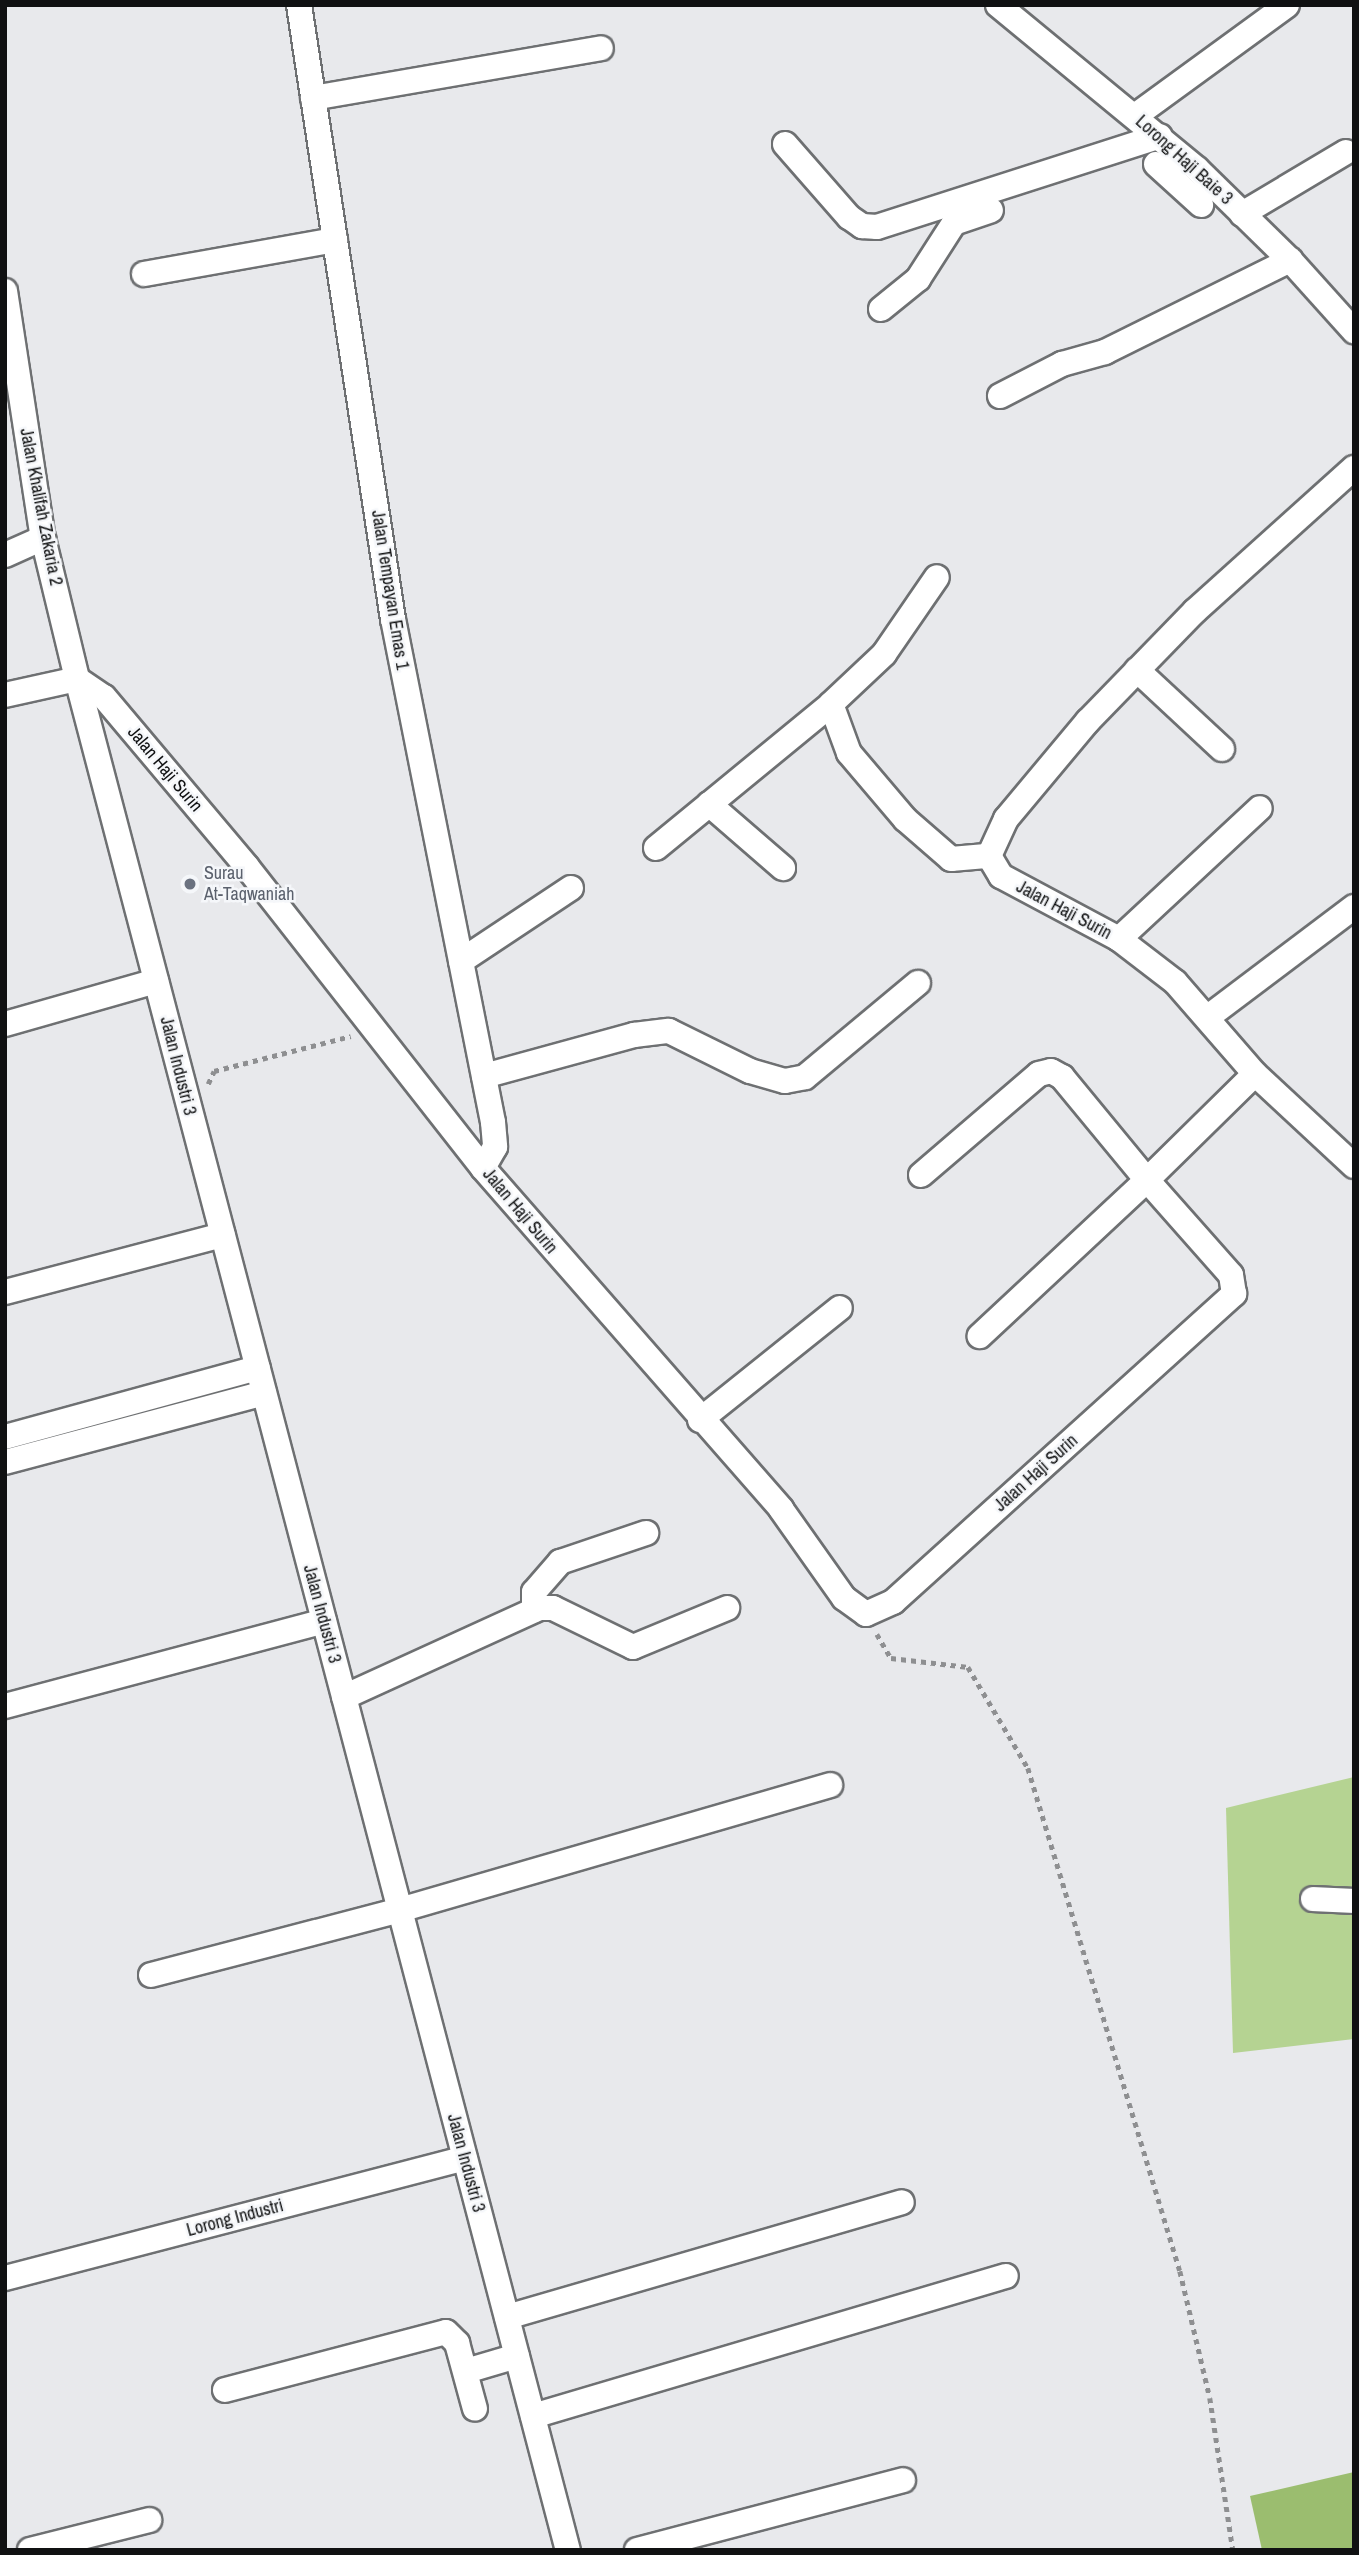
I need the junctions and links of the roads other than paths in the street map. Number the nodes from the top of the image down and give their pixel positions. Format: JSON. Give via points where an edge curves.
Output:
{"nodes":[{"id":1,"x":299,"y":5,"type":"edge"},
{"id":2,"x":998,"y":5,"type":"edge"},
{"id":3,"x":1287,"y":5,"type":"edge"},
{"id":4,"x":601,"y":48,"type":"dead end"},
{"id":5,"x":313,"y":98,"type":"junction"},
{"id":6,"x":1135,"y":116,"type":"junction"},
{"id":7,"x":1160,"y":136,"type":"junction"},
{"id":8,"x":785,"y":144,"type":"dead end"},
{"id":9,"x":1346,"y":152,"type":"dead end"},
{"id":10,"x":1083,"y":161,"type":"junction"},
{"id":11,"x":1156,"y":164,"type":"dead end"},
{"id":12,"x":1187,"y":176,"type":"junction"},
{"id":13,"x":1201,"y":205,"type":"dead end"},
{"id":14,"x":1242,"y":214,"type":"junction"},
{"id":15,"x":335,"y":240,"type":"junction"},
{"id":16,"x":1290,"y":260,"type":"junction"},
{"id":17,"x":144,"y":274,"type":"dead end"},
{"id":18,"x":5,"y":294,"type":"edge"},
{"id":19,"x":881,"y":309,"type":"dead end"},
{"id":20,"x":1354,"y":331,"type":"edge"},
{"id":21,"x":1000,"y":396,"type":"dead end"},
{"id":22,"x":1354,"y":468,"type":"edge"},
{"id":23,"x":43,"y":538,"type":"junction"},
{"id":24,"x":5,"y":555,"type":"edge"},
{"id":25,"x":937,"y":577,"type":"dead end"},
{"id":26,"x":1137,"y":670,"type":"junction"},
{"id":27,"x":78,"y":679,"type":"junction"},
{"id":28,"x":5,"y":695,"type":"edge"},
{"id":29,"x":831,"y":704,"type":"junction"},
{"id":30,"x":1222,"y":749,"type":"dead end"},
{"id":31,"x":709,"y":804,"type":"junction"},
{"id":32,"x":1260,"y":808,"type":"dead end"},
{"id":33,"x":656,"y":848,"type":"dead end"},
{"id":34,"x":989,"y":856,"type":"junction"},
{"id":35,"x":783,"y":868,"type":"dead end"},
{"id":36,"x":571,"y":888,"type":"dead end"},
{"id":37,"x":1354,"y":906,"type":"edge"},
{"id":38,"x":1119,"y":939,"type":"junction"},
{"id":39,"x":461,"y":961,"type":"junction"},
{"id":40,"x":156,"y":981,"type":"junction"},
{"id":41,"x":918,"y":983,"type":"dead end"},
{"id":42,"x":1208,"y":1017,"type":"junction"},
{"id":43,"x":5,"y":1024,"type":"edge"},
{"id":44,"x":1255,"y":1074,"type":"junction"},
{"id":45,"x":484,"y":1076,"type":"junction"},
{"id":46,"x":1354,"y":1166,"type":"edge"},
{"id":47,"x":483,"y":1167,"type":"junction"},
{"id":48,"x":920,"y":1175,"type":"dead end"},
{"id":49,"x":1147,"y":1180,"type":"junction"},
{"id":50,"x":223,"y":1235,"type":"junction"},
{"id":51,"x":5,"y":1292,"type":"edge"},
{"id":52,"x":840,"y":1308,"type":"dead end"},
{"id":53,"x":980,"y":1336,"type":"dead end"},
{"id":54,"x":258,"y":1368,"type":"junction"},
{"id":55,"x":264,"y":1393,"type":"junction"},
{"id":56,"x":700,"y":1420,"type":"junction"},
{"id":57,"x":5,"y":1437,"type":"edge"},
{"id":58,"x":5,"y":1462,"type":"edge"},
{"id":59,"x":646,"y":1533,"type":"dead end"},
{"id":60,"x":727,"y":1608,"type":"dead end"},
{"id":61,"x":534,"y":1610,"type":"junction"},
{"id":62,"x":324,"y":1621,"type":"junction"},
{"id":63,"x":344,"y":1697,"type":"junction"},
{"id":64,"x":5,"y":1706,"type":"edge"},
{"id":65,"x":830,"y":1785,"type":"dead end"},
{"id":66,"x":1312,"y":1899,"type":"dead end"},
{"id":67,"x":1354,"y":1901,"type":"edge"},
{"id":68,"x":400,"y":1910,"type":"junction"},
{"id":69,"x":151,"y":1975,"type":"dead end"},
{"id":70,"x":465,"y":2158,"type":"junction"},
{"id":71,"x":902,"y":2202,"type":"dead end"},
{"id":72,"x":1006,"y":2276,"type":"dead end"},
{"id":73,"x":5,"y":2277,"type":"edge"},
{"id":74,"x":507,"y":2317,"type":"junction"},
{"id":75,"x":517,"y":2356,"type":"junction"},
{"id":76,"x":466,"y":2371,"type":"junction"},
{"id":77,"x":225,"y":2390,"type":"dead end"},
{"id":78,"x":475,"y":2409,"type":"dead end"},
{"id":79,"x":533,"y":2416,"type":"junction"},
{"id":80,"x":903,"y":2480,"type":"dead end"},
{"id":81,"x":149,"y":2520,"type":"dead end"},
{"id":82,"x":30,"y":2550,"type":"edge"},
{"id":83,"x":568,"y":2550,"type":"edge"},
{"id":84,"x":636,"y":2550,"type":"edge"}],
"edges":[{"from":1,"to":5,"type":"street","name":"Jalan Tempayan Emas 1"},
{"from":2,"to":6,"type":"street","name":"Lorong Haji Baie 3"},
{"from":3,"to":6,"type":"street"},
{"from":4,"to":5,"type":"street"},
{"from":5,"to":15,"type":"street","name":"Jalan Tempayan Emas 1"},
{"from":6,"to":7,"type":"street","name":"Lorong Haji Baie 3"},
{"from":7,"to":10,"type":"street"},
{"from":7,"to":12,"type":"street","name":"Lorong Haji Baie 3"},
{"from":8,"to":10,"type":"street","via":[[862,226],[894,224]]},
{"from":9,"to":14,"type":"street"},
{"from":10,"to":19,"type":"street","via":[[1070,183],[954,223],[918,279]]},
{"from":11,"to":12,"type":"street"},
{"from":12,"to":13,"type":"street"},
{"from":12,"to":14,"type":"street","name":"Lorong Haji Baie 3"},
{"from":14,"to":16,"type":"street","name":"Lorong Haji Baie 3"},
{"from":15,"to":17,"type":"street"},
{"from":15,"to":39,"type":"street","name":"Jalan Tempayan Emas 1","via":[[393,619]]},
{"from":16,"to":20,"type":"street","name":"Lorong Haji Baie 3"},
{"from":16,"to":21,"type":"street","via":[[1105,352],[1062,364]]},
{"from":18,"to":23,"type":"street","name":"Jalan Khalifah Zakaria 2"},
{"from":22,"to":26,"type":"street","via":[[1195,611]]},
{"from":23,"to":24,"type":"street"},
{"from":23,"to":27,"type":"street","name":"Jalan Khalifah Zakaria 2"},
{"from":25,"to":29,"type":"street","via":[[884,654]]},
{"from":26,"to":30,"type":"street"},
{"from":26,"to":34,"type":"street","via":[[1006,819]]},
{"from":27,"to":28,"type":"street"},
{"from":27,"to":40,"type":"street","name":"Jalan Industri 3"},
{"from":27,"to":47,"type":"street","name":"Jalan Haji Surin","via":[[104,697],[247,867]]},
{"from":29,"to":31,"type":"street"},
{"from":29,"to":34,"type":"street","via":[[849,753],[905,819],[951,859]]},
{"from":31,"to":33,"type":"street"},
{"from":31,"to":35,"type":"street"},
{"from":32,"to":38,"type":"street"},
{"from":34,"to":38,"type":"street","name":"Jalan Haji Surin","via":[[1001,876],[1021,889]]},
{"from":36,"to":39,"type":"street"},
{"from":37,"to":42,"type":"street"},
{"from":38,"to":42,"type":"street","name":"Jalan Haji Surin","via":[[1175,982]]},
{"from":39,"to":45,"type":"street","name":"Jalan Tempayan Emas 1"},
{"from":40,"to":43,"type":"street"},
{"from":40,"to":50,"type":"street","name":"Jalan Industri 3"},
{"from":41,"to":45,"type":"street","via":[[805,1077],[785,1081],[750,1071],[669,1031],[634,1035]]},
{"from":42,"to":44,"type":"street","name":"Jalan Haji Surin"},
{"from":44,"to":46,"type":"street","name":"Jalan Haji Surin"},
{"from":44,"to":49,"type":"street"},
{"from":45,"to":47,"type":"street","name":"Jalan Tempayan Emas 1","via":[[496,1141]]},
{"from":47,"to":56,"type":"street","name":"Jalan Haji Surin"},
{"from":48,"to":49,"type":"street","via":[[1039,1074],[1051,1071],[1062,1077]]},
{"from":49,"to":53,"type":"street"},
{"from":49,"to":56,"type":"street","name":"Jalan Haji Surin","via":[[1231,1275],[1234,1294],[893,1602],[866,1614],[848,1604],[781,1509]]},
{"from":50,"to":51,"type":"street"},
{"from":50,"to":54,"type":"street","name":"Jalan Industri 3"},
{"from":52,"to":56,"type":"street"},
{"from":54,"to":55,"type":"street","name":"Jalan Industri 3"},
{"from":54,"to":57,"type":"street"},
{"from":55,"to":58,"type":"street"},
{"from":55,"to":62,"type":"street","name":"Jalan Industri 3"},
{"from":59,"to":61,"type":"street","via":[[560,1562],[534,1592]]},
{"from":60,"to":61,"type":"street","via":[[633,1647],[554,1608]]},
{"from":61,"to":63,"type":"street"},
{"from":62,"to":63,"type":"street","name":"Jalan Industri 3"},
{"from":62,"to":64,"type":"street"},
{"from":63,"to":68,"type":"street","name":"Jalan Industri 3"},
{"from":65,"to":68,"type":"street"},
{"from":66,"to":67,"type":"street"},
{"from":68,"to":69,"type":"street"},
{"from":68,"to":70,"type":"street","name":"Jalan Industri 3"},
{"from":70,"to":73,"type":"street","name":"Lorong Industri"},
{"from":70,"to":74,"type":"street","name":"Jalan Industri 3"},
{"from":71,"to":74,"type":"street"},
{"from":72,"to":79,"type":"street"},
{"from":74,"to":75,"type":"street","name":"Jalan Industri 3"},
{"from":75,"to":76,"type":"street"},
{"from":75,"to":79,"type":"street","name":"Jalan Industri 3"},
{"from":76,"to":77,"type":"street","via":[[453,2336],[438,2332]]},
{"from":76,"to":78,"type":"street"},
{"from":79,"to":83,"type":"street","name":"Jalan Industri 3"},
{"from":80,"to":84,"type":"street"},
{"from":81,"to":82,"type":"street"}]}
